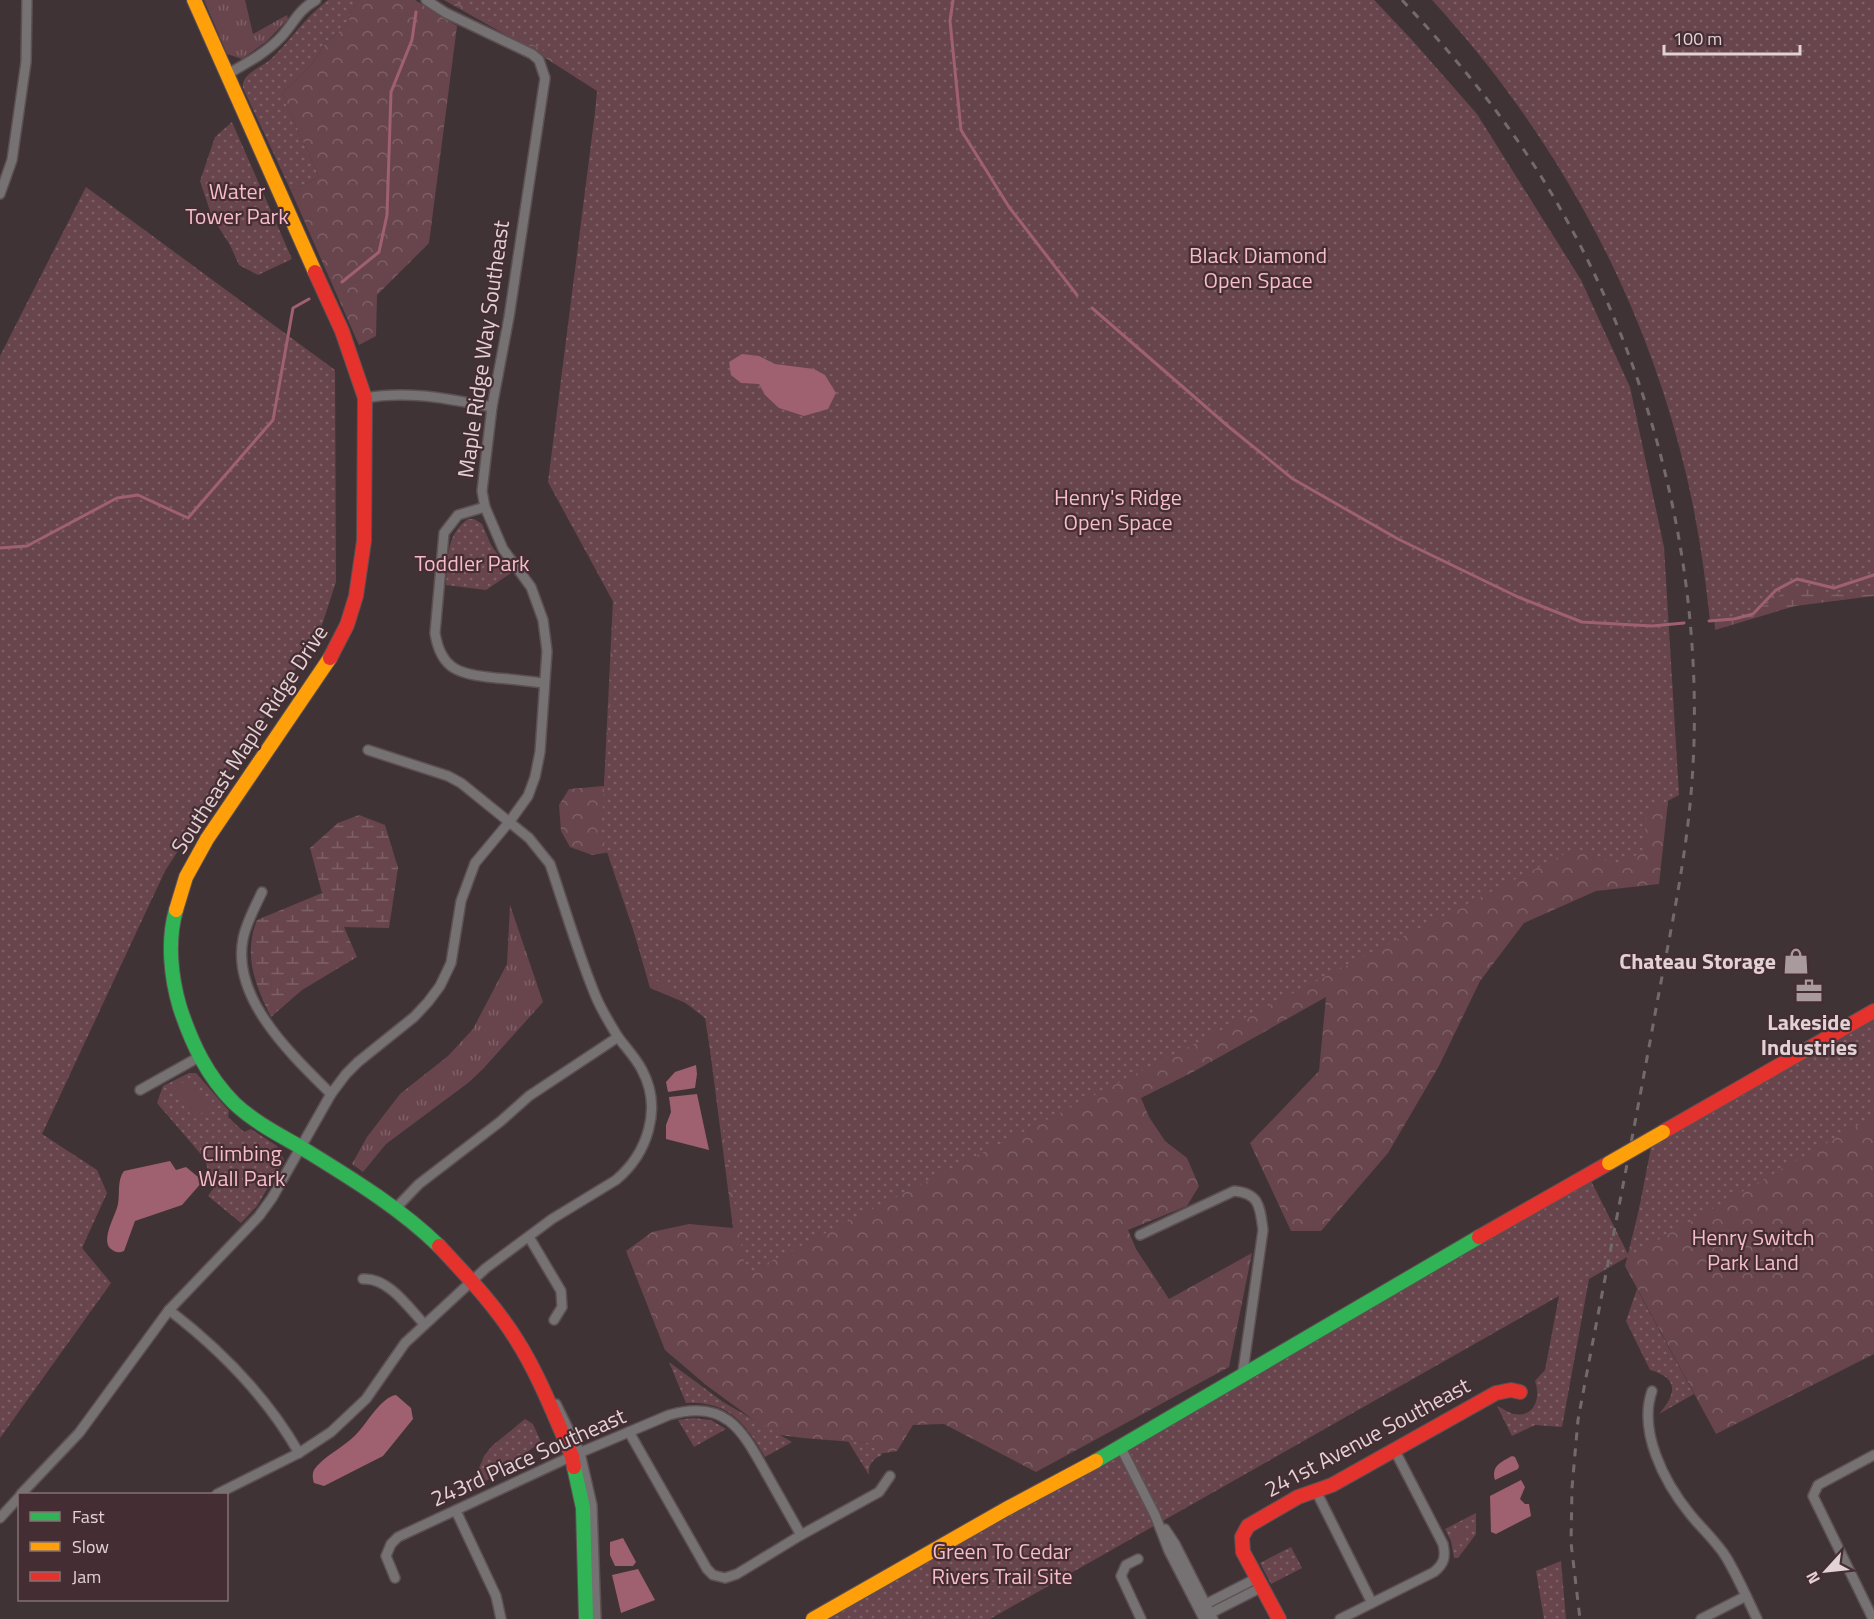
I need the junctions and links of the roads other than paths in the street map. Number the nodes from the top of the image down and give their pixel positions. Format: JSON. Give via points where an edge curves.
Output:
{"nodes":[{"id":1,"x":27,"y":0,"type":"edge"},
{"id":2,"x":194,"y":0,"type":"edge"},
{"id":3,"x":316,"y":0,"type":"edge"},
{"id":4,"x":426,"y":0,"type":"edge"},
{"id":5,"x":303,"y":3,"type":"edge"},
{"id":6,"x":226,"y":75,"type":"junction"},
{"id":7,"x":0,"y":194,"type":"edge"},
{"id":8,"x":365,"y":398,"type":"junction"},
{"id":9,"x":492,"y":407,"type":"junction"},
{"id":10,"x":485,"y":507,"type":"junction"},
{"id":11,"x":543,"y":683,"type":"junction"},
{"id":12,"x":368,"y":750,"type":"dead end"},
{"id":13,"x":510,"y":821,"type":"junction"},
{"id":14,"x":262,"y":892,"type":"dead end"},
{"id":15,"x":1874,"y":1011,"type":"edge"},
{"id":16,"x":618,"y":1037,"type":"junction"},
{"id":17,"x":199,"y":1057,"type":"junction"},
{"id":18,"x":140,"y":1090,"type":"dead end"},
{"id":19,"x":331,"y":1094,"type":"junction"},
{"id":20,"x":301,"y":1148,"type":"junction"},
{"id":21,"x":395,"y":1209,"type":"junction"},
{"id":22,"x":1140,"y":1235,"type":"dead end"},
{"id":23,"x":529,"y":1237,"type":"junction"},
{"id":24,"x":363,"y":1279,"type":"dead end"},
{"id":25,"x":472,"y":1281,"type":"junction"},
{"id":26,"x":169,"y":1310,"type":"junction"},
{"id":27,"x":554,"y":1320,"type":"dead end"},
{"id":28,"x":424,"y":1324,"type":"junction"},
{"id":29,"x":1242,"y":1378,"type":"junction"},
{"id":30,"x":1652,"y":1390,"type":"dead end"},
{"id":31,"x":1520,"y":1392,"type":"dead end"},
{"id":32,"x":629,"y":1432,"type":"junction"},
{"id":33,"x":1121,"y":1448,"type":"junction"},
{"id":34,"x":1394,"y":1449,"type":"junction"},
{"id":35,"x":299,"y":1454,"type":"junction"},
{"id":36,"x":576,"y":1454,"type":"junction"},
{"id":37,"x":1874,"y":1455,"type":"edge"},
{"id":38,"x":890,"y":1476,"type":"dead end"},
{"id":39,"x":1316,"y":1491,"type":"junction"},
{"id":40,"x":22,"y":1493,"type":"edge"},
{"id":41,"x":219,"y":1493,"type":"edge"},
{"id":42,"x":18,"y":1497,"type":"edge"},
{"id":43,"x":456,"y":1511,"type":"junction"},
{"id":44,"x":0,"y":1518,"type":"edge"},
{"id":45,"x":801,"y":1535,"type":"junction"},
{"id":46,"x":1138,"y":1559,"type":"dead end"},
{"id":47,"x":395,"y":1578,"type":"dead end"},
{"id":48,"x":1259,"y":1582,"type":"junction"},
{"id":49,"x":1746,"y":1596,"type":"junction"},
{"id":50,"x":1372,"y":1603,"type":"junction"},
{"id":51,"x":1202,"y":1606,"type":"junction"},
{"id":52,"x":1208,"y":1617,"type":"edge"},
{"id":53,"x":501,"y":1619,"type":"edge"},
{"id":54,"x":586,"y":1619,"type":"edge"},
{"id":55,"x":596,"y":1619,"type":"edge"},
{"id":56,"x":813,"y":1619,"type":"edge"},
{"id":57,"x":1141,"y":1619,"type":"edge"},
{"id":58,"x":1279,"y":1619,"type":"edge"},
{"id":59,"x":1340,"y":1619,"type":"edge"},
{"id":60,"x":1701,"y":1619,"type":"edge"},
{"id":61,"x":1757,"y":1619,"type":"edge"},
{"id":62,"x":1873,"y":1619,"type":"edge"}],
"edges":[{"from":1,"to":7,"type":"street","via":[[26,62],[12,160]]},
{"from":2,"to":6,"type":"street","name":"Southeast Maple Ridge Drive"},
{"from":3,"to":5,"type":"street"},
{"from":4,"to":9,"type":"street","name":"Maple Ridge Way Southeast","via":[[532,54],[539,60],[545,78]]},
{"from":5,"to":6,"type":"street","via":[[280,38]]},
{"from":6,"to":8,"type":"street","name":"Southeast Maple Ridge Drive","via":[[342,331]]},
{"from":8,"to":9,"type":"street","via":[[414,395]]},
{"from":8,"to":17,"type":"street","name":"Southeast Maple Ridge Drive","via":[[364,541],[356,596],[347,625],[207,839],[180,892],[171,946],[174,988]]},
{"from":9,"to":10,"type":"street","name":"Maple Ridge Way Southeast","via":[[482,491]]},
{"from":10,"to":11,"type":"street","name":"Maple Ridge Way Southeast","via":[[503,549],[531,586],[543,620],[547,651]]},
{"from":10,"to":11,"type":"street","via":[[458,515],[444,533],[437,644],[449,664],[463,674]]},
{"from":11,"to":13,"type":"street","name":"Maple Ridge Way Southeast","via":[[535,777]]},
{"from":12,"to":13,"type":"street","via":[[448,776]]},
{"from":13,"to":16,"type":"street","via":[[550,864],[590,982]]},
{"from":13,"to":19,"type":"street","name":"Maple Ridge Way Southeast","via":[[475,863],[466,882],[451,963],[440,986],[414,1017],[358,1062]]},
{"from":14,"to":19,"type":"street","via":[[242,940],[252,998],[264,1020]]},
{"from":15,"to":29,"type":"street","bridge":true,"via":[[1446,1256]]},
{"from":16,"to":21,"type":"street","via":[[529,1096],[419,1184]]},
{"from":16,"to":23,"type":"street","via":[[643,1071],[649,1087],[651,1119],[643,1148],[625,1173]]},
{"from":17,"to":18,"type":"street"},
{"from":17,"to":20,"type":"street","name":"Southeast Maple Ridge Drive","via":[[240,1109]]},
{"from":19,"to":20,"type":"street","name":"Maple Ridge Way Southeast"},
{"from":20,"to":21,"type":"street","name":"Southeast Maple Ridge Drive"},
{"from":20,"to":26,"type":"street","name":"Maple Ridge Way Southeast","via":[[259,1216]]},
{"from":21,"to":25,"type":"street","name":"Southeast Maple Ridge Drive","via":[[437,1244]]},
{"from":22,"to":29,"type":"street","via":[[1228,1193],[1246,1192],[1254,1197],[1263,1230]]},
{"from":23,"to":25,"type":"street"},
{"from":23,"to":27,"type":"street","via":[[561,1291],[562,1307]]},
{"from":24,"to":28,"type":"street","via":[[376,1280],[387,1287]]},
{"from":25,"to":28,"type":"street"},
{"from":25,"to":36,"type":"street","name":"Southeast Maple Ridge Drive","via":[[516,1338]]},
{"from":26,"to":35,"type":"street","via":[[221,1353],[284,1427]]},
{"from":26,"to":40,"type":"street","name":"Maple Ridge Way Southeast","via":[[79,1433]]},
{"from":28,"to":35,"type":"street","via":[[405,1343],[366,1399],[331,1432]]},
{"from":29,"to":33,"type":"street"},
{"from":30,"to":49,"type":"street","via":[[1647,1408],[1650,1434],[1666,1475],[1689,1513],[1717,1543]]},
{"from":31,"to":34,"type":"street","name":"241st Avenue Southeast","via":[[1496,1393]]},
{"from":32,"to":36,"type":"street","name":"243rd Place Southeast"},
{"from":32,"to":45,"type":"street","name":"243rd Place Southeast","via":[[683,1411],[721,1416],[747,1439]]},
{"from":32,"to":45,"type":"street","via":[[707,1569],[717,1577],[737,1574]]},
{"from":33,"to":51,"type":"street","via":[[1155,1515],[1175,1544]]},
{"from":33,"to":56,"type":"street"},
{"from":34,"to":39,"type":"street","name":"241st Avenue Southeast"},
{"from":34,"to":50,"type":"street","via":[[1443,1544],[1444,1560],[1434,1572]]},
{"from":35,"to":41,"type":"street"},
{"from":36,"to":43,"type":"street","name":"243rd Place Southeast"},
{"from":36,"to":54,"type":"street","name":"Southeast Maple Ridge Drive","via":[[583,1508]]},
{"from":36,"to":55,"type":"street","name":"Southeast Maple Ridge Drive","via":[[592,1505]]},
{"from":37,"to":62,"type":"street","via":[[1814,1490],[1815,1503]]},
{"from":38,"to":45,"type":"street","via":[[879,1492]]},
{"from":39,"to":48,"type":"street","name":"241st Avenue Southeast","via":[[1291,1500],[1248,1526],[1242,1537],[1243,1552]]},
{"from":39,"to":50,"type":"street"},
{"from":42,"to":44,"type":"street","name":"Maple Ridge Way Southeast"},
{"from":43,"to":47,"type":"street","name":"243rd Place Southeast","via":[[391,1544],[386,1557]]},
{"from":43,"to":53,"type":"street","via":[[496,1596]]},
{"from":46,"to":57,"type":"street","via":[[1126,1565],[1121,1576]]},
{"from":48,"to":51,"type":"street"},
{"from":48,"to":52,"type":"street"},
{"from":48,"to":58,"type":"street"},
{"from":49,"to":60,"type":"street"},
{"from":49,"to":61,"type":"street"},
{"from":50,"to":59,"type":"street"},
{"from":51,"to":52,"type":"street"}]}
